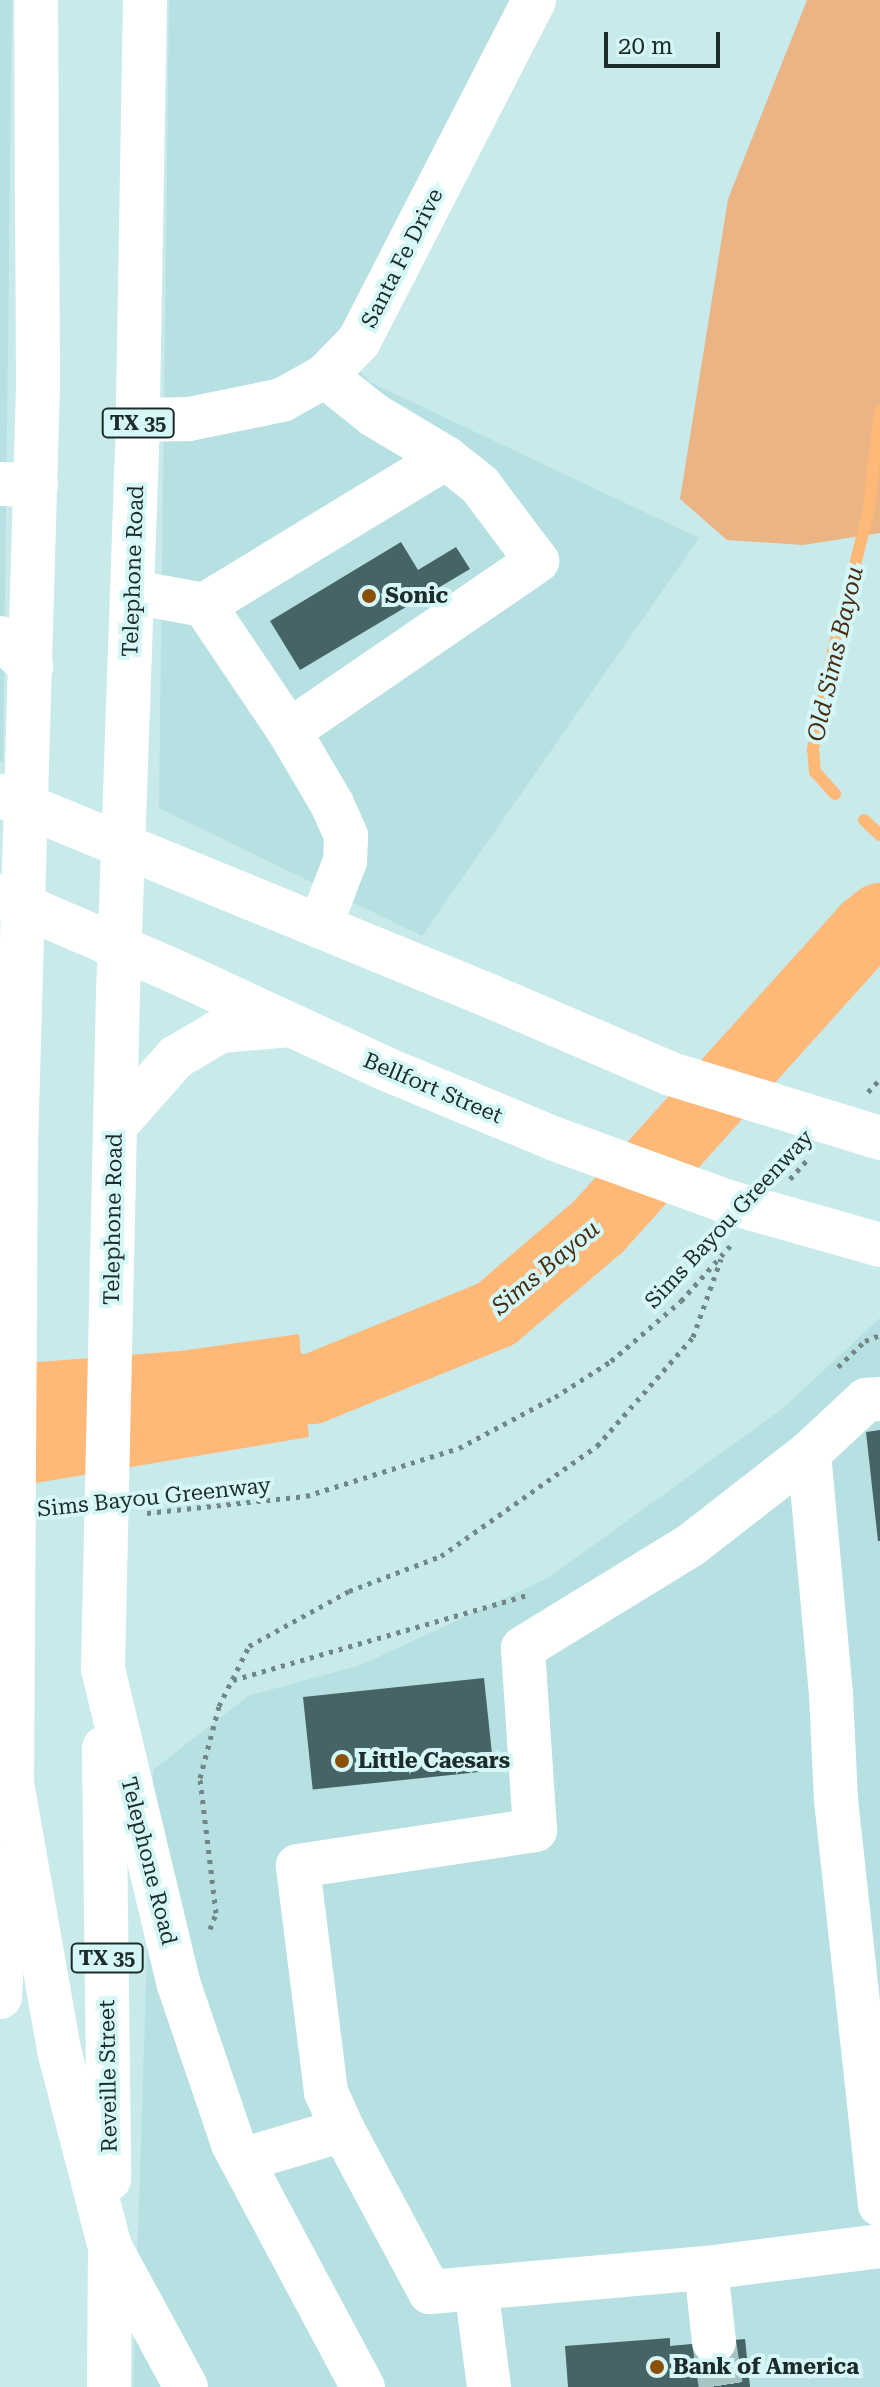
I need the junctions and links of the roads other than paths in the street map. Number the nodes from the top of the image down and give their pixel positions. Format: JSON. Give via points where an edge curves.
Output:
{"nodes":[{"id":1,"x":36,"y":0,"type":"edge"},
{"id":2,"x":145,"y":0,"type":"edge"},
{"id":3,"x":534,"y":0,"type":"edge"},
{"id":4,"x":325,"y":376,"type":"junction"},
{"id":5,"x":138,"y":420,"type":"junction"},
{"id":6,"x":446,"y":458,"type":"junction"},
{"id":7,"x":18,"y":484,"type":"edge"},
{"id":8,"x":133,"y":592,"type":"junction"},
{"id":9,"x":204,"y":605,"type":"junction"},
{"id":10,"x":16,"y":652,"type":"edge"},
{"id":11,"x":289,"y":731,"type":"junction"},
{"id":12,"x":14,"y":801,"type":"edge"},
{"id":13,"x":124,"y":846,"type":"junction"},
{"id":14,"x":11,"y":900,"type":"edge"},
{"id":15,"x":320,"y":926,"type":"junction"},
{"id":16,"x":120,"y":947,"type":"junction"},
{"id":17,"x":10,"y":1022,"type":"edge"},
{"id":18,"x":294,"y":1025,"type":"junction"},
{"id":19,"x":870,"y":1120,"type":"edge"},
{"id":20,"x":115,"y":1126,"type":"junction"},
{"id":21,"x":880,"y":1245,"type":"edge"},
{"id":22,"x":880,"y":1399,"type":"edge"},
{"id":23,"x":809,"y":1453,"type":"junction"},
{"id":24,"x":103,"y":1669,"type":"junction"},
{"id":25,"x":12,"y":1783,"type":"junction"},
{"id":26,"x":0,"y":1997,"type":"edge"},
{"id":27,"x":343,"y":2130,"type":"junction"},
{"id":28,"x":242,"y":2160,"type":"junction"},
{"id":29,"x":880,"y":2205,"type":"edge"},
{"id":30,"x":880,"y":2246,"type":"edge"},
{"id":31,"x":110,"y":2247,"type":"junction"},
{"id":32,"x":706,"y":2268,"type":"junction"},
{"id":33,"x":476,"y":2288,"type":"junction"},
{"id":34,"x":714,"y":2342,"type":"tunnel mouth"},
{"id":35,"x":109,"y":2387,"type":"edge"},
{"id":36,"x":186,"y":2387,"type":"edge"},
{"id":37,"x":363,"y":2387,"type":"edge"},
{"id":38,"x":489,"y":2387,"type":"edge"}],
"edges":[{"from":1,"to":7,"type":"main road"},
{"from":2,"to":5,"type":"main road","name":"Telephone Road","number":"TX 35"},
{"from":3,"to":4,"type":"main road","name":"Santa Fe Drive","via":[[359,341]]},
{"from":4,"to":5,"type":"main road","name":"Santa Fe Drive","via":[[282,400],[189,419]]},
{"from":4,"to":6,"type":"main road","via":[[374,415]]},
{"from":5,"to":8,"type":"main road","name":"Telephone Road","number":"TX 35"},
{"from":6,"to":9,"type":"main road"},
{"from":6,"to":11,"type":"main road","via":[[480,485],[537,561]]},
{"from":7,"to":10,"type":"main road"},
{"from":8,"to":9,"type":"main road"},
{"from":8,"to":13,"type":"main road","name":"Telephone Road","number":"TX 35"},
{"from":9,"to":11,"type":"main road"},
{"from":10,"to":12,"type":"main road"},
{"from":11,"to":15,"type":"main road","via":[[346,836],[345,861]]},
{"from":12,"to":13,"type":"main road"},
{"from":12,"to":14,"type":"main road"},
{"from":13,"to":15,"type":"main road"},
{"from":13,"to":16,"type":"main road","name":"Telephone Road","number":"TX 35"},
{"from":14,"to":16,"type":"main road","name":"Bellfort Street"},
{"from":14,"to":17,"type":"main road"},
{"from":15,"to":19,"type":"main road","via":[[671,1074]]},
{"from":16,"to":18,"type":"main road","name":"Bellfort Street"},
{"from":16,"to":20,"type":"main road","name":"Telephone Road","number":"TX 35"},
{"from":17,"to":25,"type":"main road","via":[[16,1146]]},
{"from":18,"to":20,"type":"main road","via":[[220,1031],[176,1057]]},
{"from":18,"to":21,"type":"main road","name":"Bellfort Street","via":[[555,1139],[725,1201]]},
{"from":20,"to":24,"type":"main road","name":"Telephone Road","number":"TX 35"},
{"from":22,"to":23,"type":"main road","via":[[866,1400]]},
{"from":23,"to":27,"type":"main road","via":[[691,1545],[523,1648],[535,1830],[298,1866],[326,2092]]},
{"from":23,"to":29,"type":"main road","via":[[836,1800]]},
{"from":24,"to":28,"type":"main road","name":"Telephone Road","via":[[179,1985]]},
{"from":24,"to":31,"type":"main road","name":"Reveille Street","number":"TX 35"},
{"from":25,"to":26,"type":"main road"},
{"from":25,"to":31,"type":"main road","via":[[60,2054]]},
{"from":27,"to":28,"type":"main road"},
{"from":27,"to":33,"type":"main road","via":[[430,2292]]},
{"from":28,"to":37,"type":"main road","name":"Telephone Road"},
{"from":30,"to":32,"type":"main road"},
{"from":31,"to":35,"type":"main road","name":"Reveille Street","number":"TX 35"},
{"from":31,"to":36,"type":"main road"},
{"from":32,"to":33,"type":"main road"},
{"from":32,"to":34,"type":"main road"},
{"from":33,"to":38,"type":"main road"}]}
